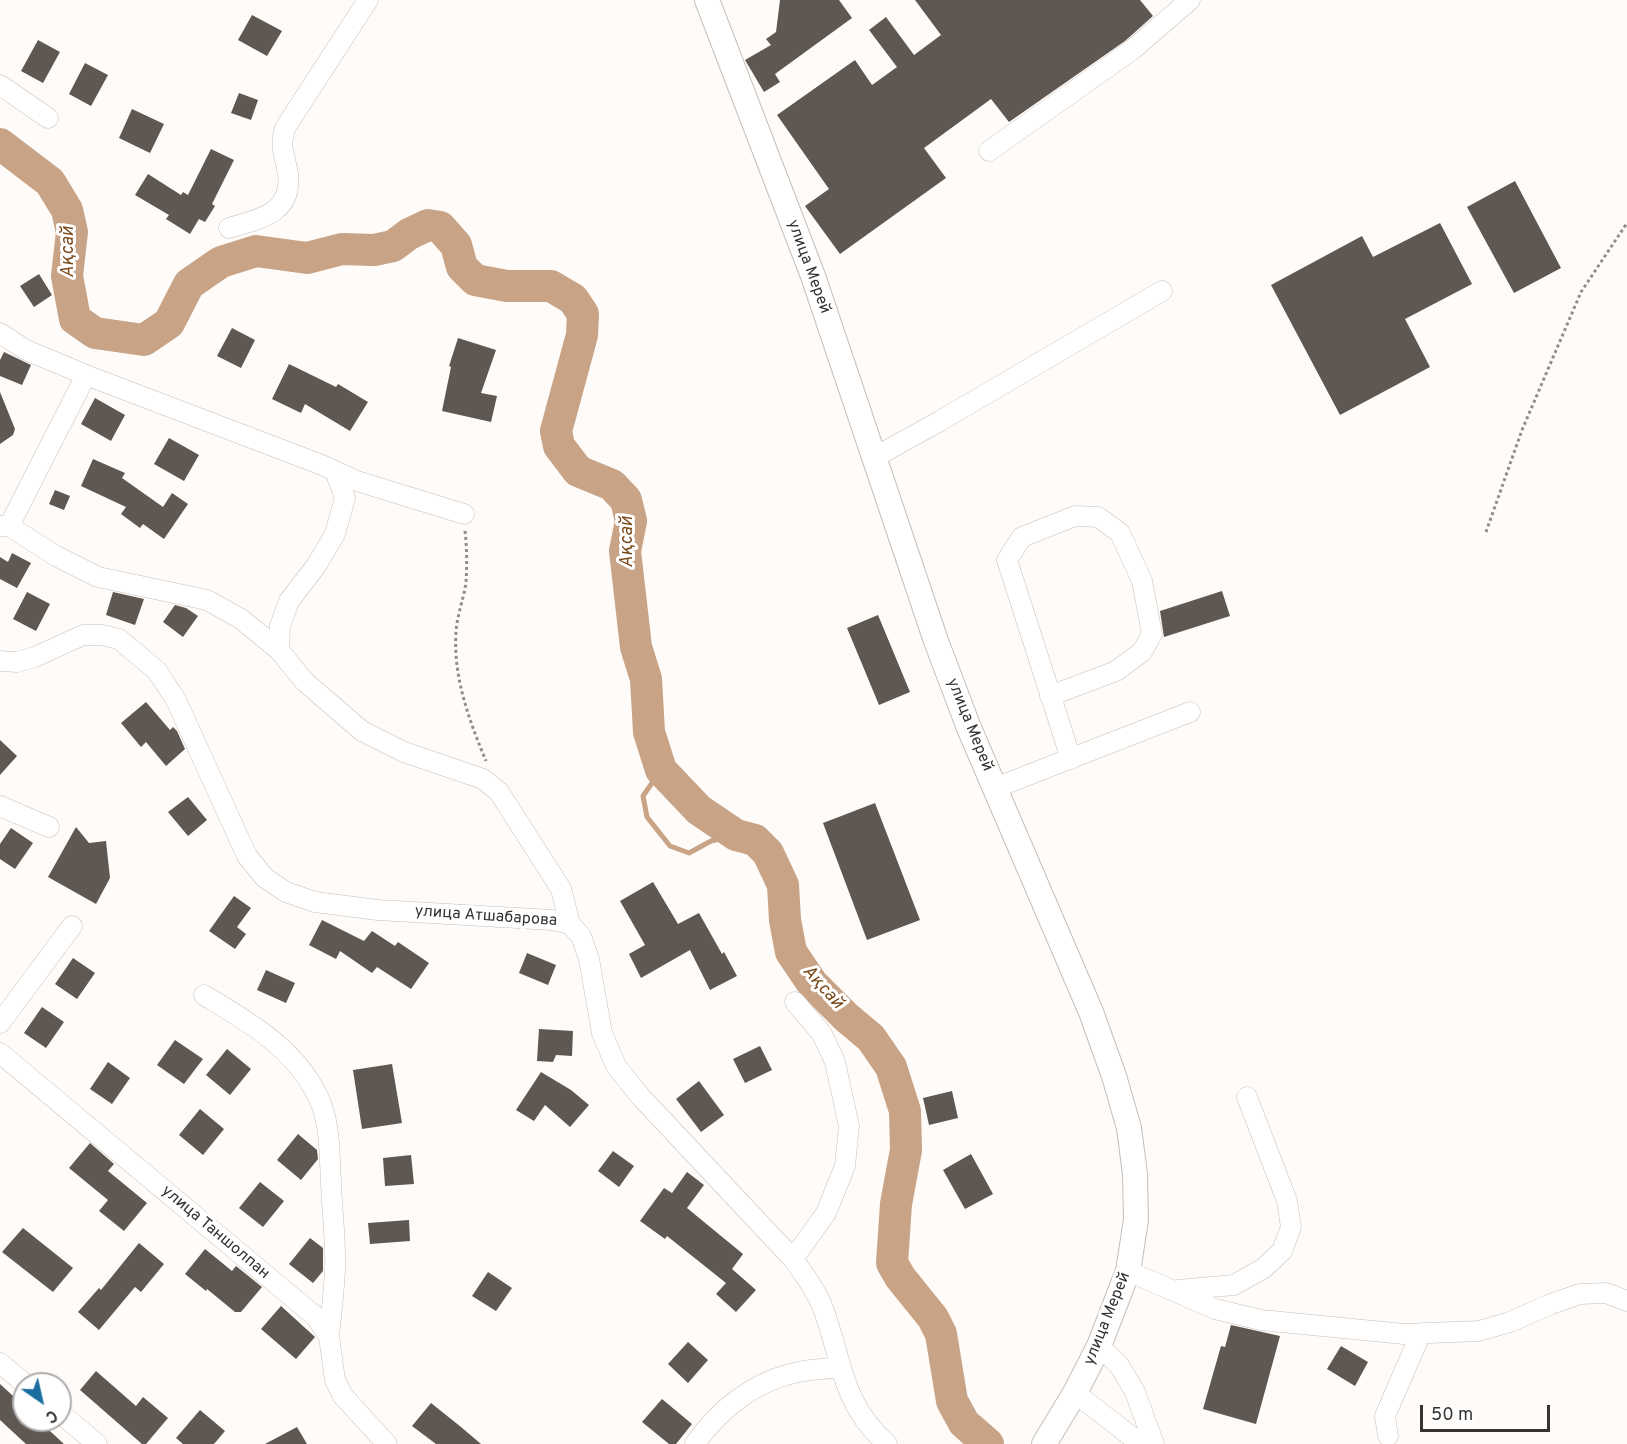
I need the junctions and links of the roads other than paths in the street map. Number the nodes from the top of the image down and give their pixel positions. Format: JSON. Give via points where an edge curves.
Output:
{"nodes":[{"id":1,"x":368,"y":0,"type":"edge"},
{"id":2,"x":707,"y":0,"type":"edge"},
{"id":3,"x":1190,"y":0,"type":"edge"},
{"id":4,"x":1167,"y":7,"type":"edge"},
{"id":5,"x":0,"y":85,"type":"edge"},
{"id":6,"x":48,"y":118,"type":"dead end"},
{"id":7,"x":989,"y":151,"type":"dead end"},
{"id":8,"x":229,"y":228,"type":"dead end"},
{"id":9,"x":1162,"y":291,"type":"dead end"},
{"id":10,"x":0,"y":333,"type":"edge"},
{"id":11,"x":86,"y":375,"type":"junction"},
{"id":12,"x":873,"y":458,"type":"junction"},
{"id":13,"x":335,"y":471,"type":"junction"},
{"id":14,"x":464,"y":514,"type":"road end"},
{"id":15,"x":4,"y":526,"type":"edge"},
{"id":16,"x":279,"y":650,"type":"junction"},
{"id":17,"x":0,"y":661,"type":"edge"},
{"id":18,"x":1050,"y":696,"type":"junction"},
{"id":19,"x":1190,"y":712,"type":"dead end"},
{"id":20,"x":1071,"y":759,"type":"junction"},
{"id":21,"x":995,"y":788,"type":"junction"},
{"id":22,"x":0,"y":806,"type":"edge"},
{"id":23,"x":49,"y":827,"type":"dead end"},
{"id":24,"x":570,"y":924,"type":"junction"},
{"id":25,"x":72,"y":926,"type":"dead end"},
{"id":26,"x":204,"y":995,"type":"dead end"},
{"id":27,"x":795,"y":1002,"type":"dead end"},
{"id":28,"x":0,"y":1023,"type":"edge"},
{"id":29,"x":0,"y":1053,"type":"edge"},
{"id":30,"x":1247,"y":1097,"type":"dead end"},
{"id":31,"x":793,"y":1259,"type":"junction"},
{"id":32,"x":1128,"y":1271,"type":"junction"},
{"id":33,"x":1175,"y":1290,"type":"junction"},
{"id":34,"x":1627,"y":1301,"type":"edge"},
{"id":35,"x":1421,"y":1333,"type":"junction"},
{"id":36,"x":329,"y":1338,"type":"junction"},
{"id":37,"x":1099,"y":1346,"type":"junction"},
{"id":38,"x":0,"y":1363,"type":"edge"},
{"id":39,"x":840,"y":1367,"type":"junction"},
{"id":40,"x":12,"y":1373,"type":"edge"},
{"id":41,"x":1075,"y":1393,"type":"junction"},
{"id":42,"x":72,"y":1423,"type":"edge"},
{"id":43,"x":1388,"y":1436,"type":"dead end"},
{"id":44,"x":1048,"y":1438,"type":"edge"},
{"id":45,"x":97,"y":1444,"type":"edge"},
{"id":46,"x":387,"y":1444,"type":"edge"},
{"id":47,"x":695,"y":1444,"type":"edge"},
{"id":48,"x":887,"y":1444,"type":"edge"},
{"id":49,"x":1141,"y":1444,"type":"edge"},
{"id":50,"x":1154,"y":1444,"type":"edge"}],
"edges":[{"from":1,"to":8,"type":"street","via":[[285,128],[280,143],[288,191],[281,204],[269,216]]},
{"from":2,"to":12,"type":"main road","name":"улица Мерей","via":[[813,276]]},
{"from":3,"to":4,"type":"street"},
{"from":4,"to":7,"type":"street","via":[[1132,50]]},
{"from":5,"to":6,"type":"street"},
{"from":9,"to":12,"type":"street"},
{"from":10,"to":11,"type":"street","via":[[26,350]]},
{"from":11,"to":13,"type":"street"},
{"from":11,"to":15,"type":"street"},
{"from":12,"to":21,"type":"main road","name":"улица Мерей","via":[[936,641]]},
{"from":13,"to":14,"type":"street"},
{"from":13,"to":16,"type":"street","via":[[345,498],[335,534],[316,567],[289,601],[280,626]]},
{"from":15,"to":16,"type":"street","via":[[98,577],[207,600],[241,619]]},
{"from":16,"to":24,"type":"street","via":[[304,681],[362,731],[404,752],[483,779],[499,792],[561,889]]},
{"from":17,"to":24,"type":"street","name":"улица Атшабарова","via":[[35,657],[83,635],[102,634],[119,639],[158,671],[176,700],[247,856],[265,878],[286,892],[315,902],[378,910]]},
{"from":18,"to":18,"type":"street","via":[[1007,560],[1022,537],[1075,516],[1098,517],[1120,533],[1142,581],[1152,634],[1142,652],[1116,671]]},
{"from":18,"to":20,"type":"street"},
{"from":19,"to":20,"type":"street"},
{"from":20,"to":21,"type":"street"},
{"from":21,"to":32,"type":"main road","name":"улица Мерей","via":[[1091,1012],[1129,1128],[1136,1174],[1136,1220]]},
{"from":22,"to":23,"type":"street"},
{"from":24,"to":31,"type":"street","name":"улица Атшабарова","via":[[581,936],[589,959],[602,1033],[616,1066]]},
{"from":25,"to":28,"type":"street"},
{"from":26,"to":36,"type":"street","via":[[277,1044],[314,1088],[322,1106],[328,1130],[335,1268]]},
{"from":27,"to":31,"type":"street","via":[[822,1034],[835,1062],[849,1126],[845,1166],[826,1213]]},
{"from":29,"to":36,"type":"street","name":"улица Таншолпан","via":[[316,1317]]},
{"from":30,"to":33,"type":"street","via":[[1287,1201],[1291,1227],[1282,1251],[1264,1268],[1234,1285]]},
{"from":31,"to":39,"type":"street","name":"улица Атшабарова","via":[[812,1285],[824,1311]]},
{"from":32,"to":33,"type":"street"},
{"from":32,"to":37,"type":"main road","name":"улица Мерей"},
{"from":33,"to":35,"type":"street","via":[[1215,1309],[1261,1320]]},
{"from":34,"to":35,"type":"street","via":[[1606,1293],[1580,1294],[1479,1331]]},
{"from":35,"to":43,"type":"street","via":[[1385,1416]]},
{"from":36,"to":46,"type":"street","name":"улица Таншолпан","via":[[335,1380],[343,1396]]},
{"from":37,"to":41,"type":"main road","name":"улица Мерей"},
{"from":37,"to":50,"type":"street","via":[[1119,1365],[1135,1392]]},
{"from":38,"to":40,"type":"street"},
{"from":39,"to":47,"type":"street","via":[[798,1372],[767,1382],[731,1403]]},
{"from":39,"to":48,"type":"street","name":"улица Атшабарова","via":[[862,1418]]},
{"from":41,"to":44,"type":"main road","name":"улица Мерей"},
{"from":41,"to":49,"type":"street"},
{"from":42,"to":45,"type":"street"}]}
